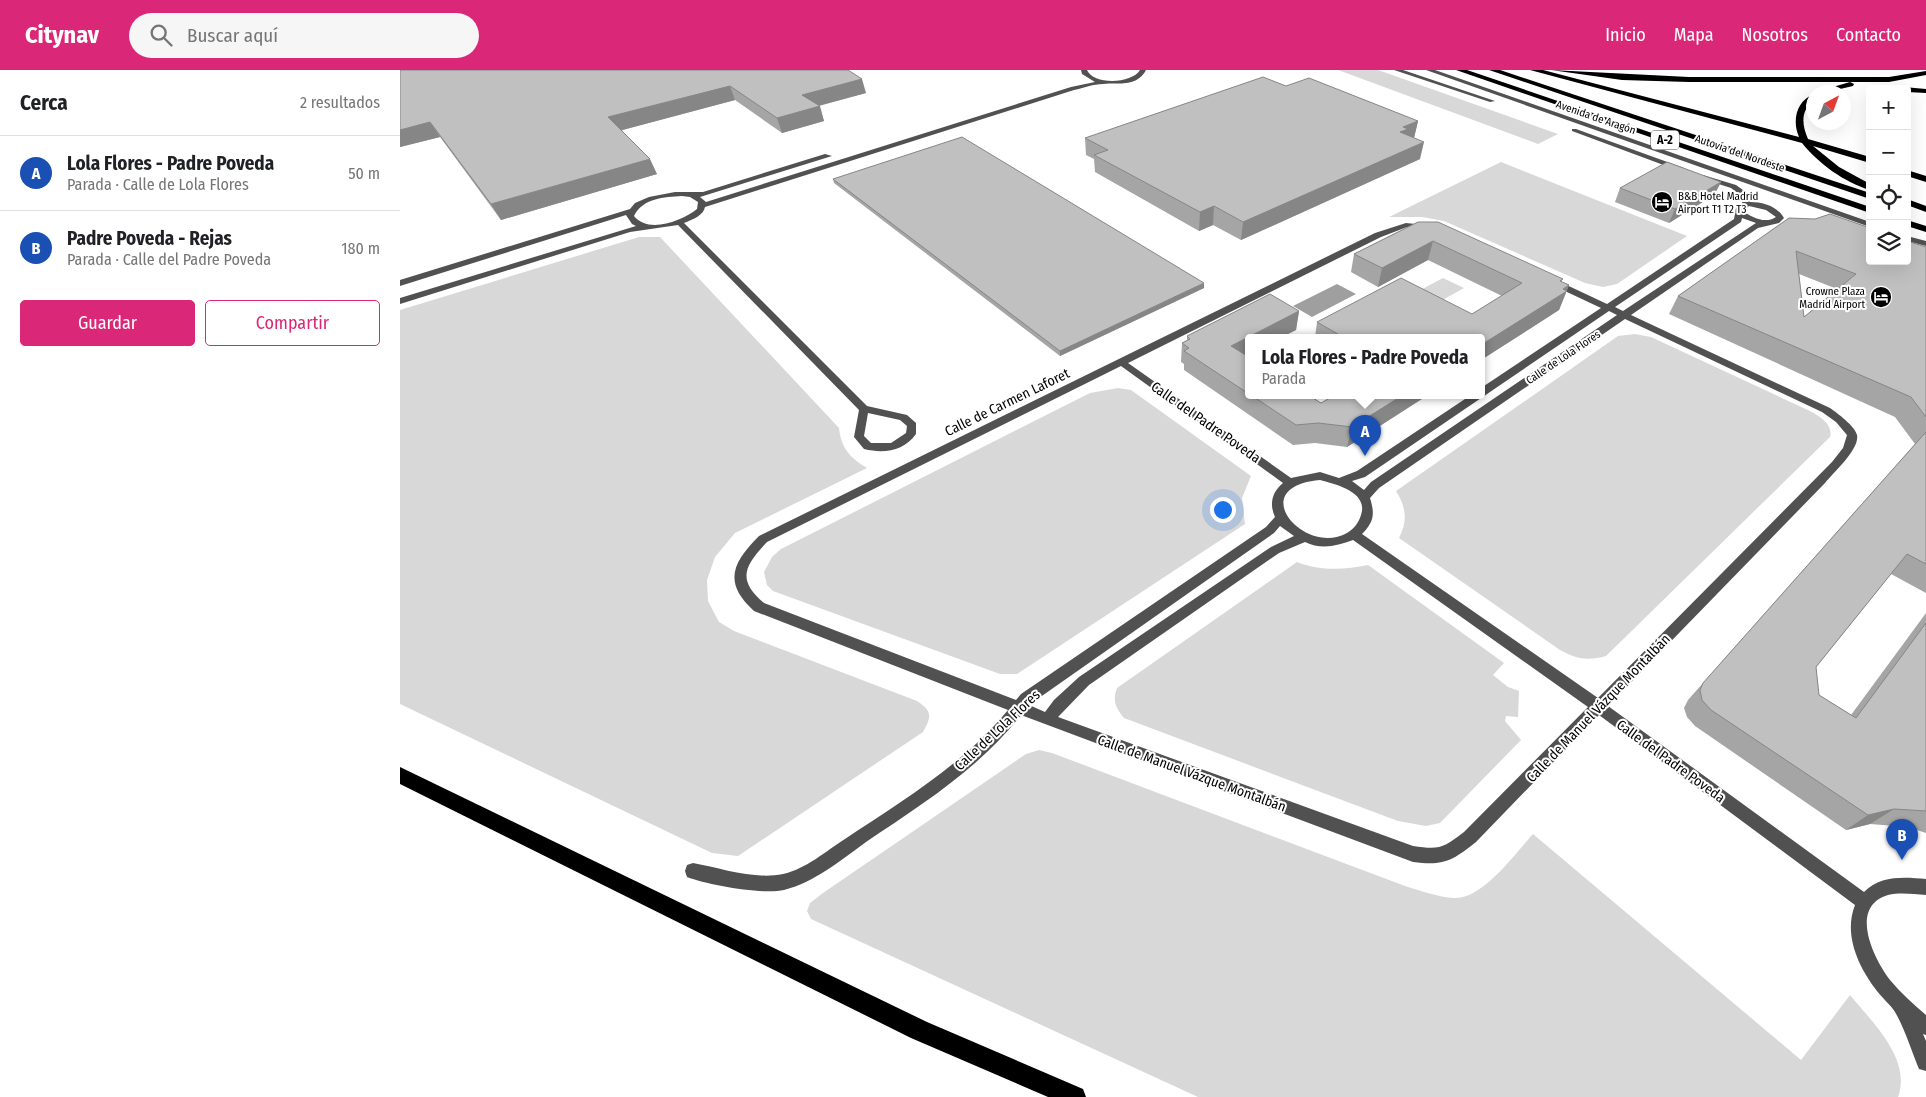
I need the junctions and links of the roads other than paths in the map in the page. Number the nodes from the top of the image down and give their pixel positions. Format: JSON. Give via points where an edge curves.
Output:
{"nodes":[{"id":1,"x":1077,"y":70,"type":"edge"},
{"id":2,"x":1397,"y":70,"type":"edge"},
{"id":3,"x":1409,"y":70,"type":"edge"},
{"id":4,"x":1429,"y":70,"type":"edge"},
{"id":5,"x":1460,"y":70,"type":"edge"},
{"id":6,"x":1493,"y":70,"type":"edge"},
{"id":7,"x":1534,"y":70,"type":"edge"},
{"id":8,"x":1555,"y":70,"type":"edge"},
{"id":9,"x":1145,"y":71,"type":"edge"},
{"id":10,"x":1084,"y":73,"type":"edge"},
{"id":11,"x":1926,"y":73,"type":"edge"},
{"id":12,"x":1102,"y":82,"type":"junction"},
{"id":13,"x":1926,"y":82,"type":"edge"},
{"id":14,"x":1842,"y":85,"type":"edge"},
{"id":15,"x":1851,"y":90,"type":"edge"},
{"id":16,"x":1926,"y":91,"type":"edge"},
{"id":17,"x":1508,"y":98,"type":"junction"},
{"id":18,"x":1806,"y":102,"type":"edge"},
{"id":19,"x":1806,"y":107,"type":"edge"},
{"id":20,"x":1521,"y":111,"type":"dead end"},
{"id":21,"x":1800,"y":111,"type":"junction"},
{"id":22,"x":1566,"y":128,"type":"dead end"},
{"id":23,"x":886,"y":138,"type":"dead end"},
{"id":24,"x":840,"y":152,"type":"dead end"},
{"id":25,"x":1866,"y":159,"type":"edge"},
{"id":26,"x":1685,"y":170,"type":"edge"},
{"id":27,"x":1694,"y":173,"type":"edge"},
{"id":28,"x":1911,"y":174,"type":"edge"},
{"id":29,"x":1926,"y":179,"type":"edge"},
{"id":30,"x":1866,"y":186,"type":"edge"},
{"id":31,"x":692,"y":195,"type":"junction"},
{"id":32,"x":1866,"y":195,"type":"edge"},
{"id":33,"x":1911,"y":203,"type":"edge"},
{"id":34,"x":703,"y":205,"type":"junction"},
{"id":35,"x":1743,"y":209,"type":"junction"},
{"id":36,"x":1866,"y":209,"type":"edge"},
{"id":37,"x":1926,"y":209,"type":"edge"},
{"id":38,"x":1911,"y":210,"type":"edge"},
{"id":39,"x":632,"y":211,"type":"junction"},
{"id":40,"x":1835,"y":213,"type":"junction"},
{"id":41,"x":1926,"y":215,"type":"edge"},
{"id":42,"x":680,"y":222,"type":"junction"},
{"id":43,"x":1766,"y":223,"type":"junction"},
{"id":44,"x":1866,"y":224,"type":"edge"},
{"id":45,"x":1911,"y":224,"type":"edge"},
{"id":46,"x":646,"y":226,"type":"junction"},
{"id":47,"x":1866,"y":227,"type":"edge"},
{"id":48,"x":1926,"y":229,"type":"edge"},
{"id":49,"x":1911,"y":239,"type":"edge"},
{"id":50,"x":1911,"y":243,"type":"edge"},
{"id":51,"x":1926,"y":244,"type":"edge"},
{"id":52,"x":1926,"y":248,"type":"edge"},
{"id":53,"x":400,"y":282,"type":"edge"},
{"id":54,"x":400,"y":301,"type":"edge"},
{"id":55,"x":1607,"y":309,"type":"junction"},
{"id":56,"x":1624,"y":317,"type":"junction"},
{"id":57,"x":1121,"y":362,"type":"junction"},
{"id":58,"x":1485,"y":391,"type":"edge"},
{"id":59,"x":1473,"y":399,"type":"edge"},
{"id":60,"x":864,"y":409,"type":"junction"},
{"id":61,"x":1341,"y":481,"type":"junction"},
{"id":62,"x":1290,"y":483,"type":"junction"},
{"id":63,"x":1364,"y":498,"type":"junction"},
{"id":64,"x":1280,"y":518,"type":"junction"},
{"id":65,"x":1355,"y":535,"type":"junction"},
{"id":66,"x":1304,"y":536,"type":"junction"},
{"id":67,"x":1598,"y":706,"type":"junction"},
{"id":68,"x":1020,"y":707,"type":"junction"},
{"id":69,"x":1048,"y":718,"type":"junction"},
{"id":70,"x":400,"y":775,"type":"edge"},
{"id":71,"x":693,"y":871,"type":"dead end"},
{"id":72,"x":1926,"y":887,"type":"edge"},
{"id":73,"x":1864,"y":902,"type":"junction"},
{"id":74,"x":1901,"y":1006,"type":"junction"},
{"id":75,"x":1926,"y":1026,"type":"edge"},
{"id":76,"x":1926,"y":1062,"type":"edge"},
{"id":77,"x":1075,"y":1097,"type":"edge"}],
"edges":[{"from":1,"to":10,"type":"street"},
{"from":2,"to":20,"type":"street"},
{"from":3,"to":17,"type":"street"},
{"from":4,"to":17,"type":"street","name":"Avenida de Aragón"},
{"from":5,"to":36,"type":"highway","name":"Autovía del Nordeste","number":"A-2"},
{"from":6,"to":32,"type":"highway","name":"Autovía del Nordeste","number":"A-2"},
{"from":7,"to":25,"type":"highway"},
{"from":8,"to":11,"type":"highway","via":[[1609,76],[1705,79],[1887,78]]},
{"from":9,"to":12,"type":"street","via":[[1128,81]]},
{"from":10,"to":12,"type":"street"},
{"from":10,"to":23,"type":"street","via":[[1065,84]]},
{"from":12,"to":34,"type":"street","via":[[1065,90]]},
{"from":13,"to":14,"type":"highway"},
{"from":15,"to":16,"type":"highway","via":[[1878,86]]},
{"from":17,"to":40,"type":"street","name":"Avenida de Aragón"},
{"from":18,"to":21,"type":"highway"},
{"from":19,"to":21,"type":"highway"},
{"from":21,"to":30,"type":"highway","via":[[1800,130],[1807,144],[1844,175]]},
{"from":22,"to":26,"type":"street","name":"Avenida de Aragón"},
{"from":24,"to":31,"type":"street"},
{"from":27,"to":35,"type":"street","via":[[1738,190],[1747,197]]},
{"from":28,"to":29,"type":"highway"},
{"from":31,"to":34,"type":"street"},
{"from":31,"to":39,"type":"street","via":[[658,197]]},
{"from":33,"to":37,"type":"highway"},
{"from":34,"to":42,"type":"street","via":[[696,214]]},
{"from":35,"to":43,"type":"street","via":[[1751,219]]},
{"from":35,"to":43,"type":"street","via":[[1768,208],[1780,215],[1776,222]]},
{"from":35,"to":55,"type":"street","name":"Calle de Lola Flores","via":[[1738,220]]},
{"from":38,"to":41,"type":"highway"},
{"from":39,"to":46,"type":"street","via":[[632,221]]},
{"from":39,"to":53,"type":"street"},
{"from":40,"to":44,"type":"street","name":"Avenida de Aragón"},
{"from":40,"to":47,"type":"street"},
{"from":42,"to":46,"type":"street"},
{"from":42,"to":60,"type":"street"},
{"from":43,"to":56,"type":"street","name":"Calle de Lola Flores","via":[[1755,226]]},
{"from":45,"to":48,"type":"highway"},
{"from":46,"to":54,"type":"street"},
{"from":49,"to":51,"type":"street"},
{"from":50,"to":52,"type":"street"},
{"from":55,"to":56,"type":"street","name":"Calle de Carmen Laforet"},
{"from":55,"to":57,"type":"street","name":"Calle de Carmen Laforet","via":[[1440,229],[1406,225],[1378,235]]},
{"from":55,"to":58,"type":"street","name":"Calle de Lola Flores"},
{"from":56,"to":63,"type":"street","name":"Calle de Lola Flores","via":[[1375,485]]},
{"from":56,"to":67,"type":"street","name":"Calle de Manuel Vázque Montalbán","via":[[1826,410],[1852,434],[1851,444],[1821,480]]},
{"from":57,"to":62,"type":"street","name":"Calle del Padre Poveda"},
{"from":57,"to":68,"type":"street","name":"Calle de Carmen Laforet","via":[[763,539],[748,553],[742,569],[739,584],[745,596],[759,607]]},
{"from":59,"to":61,"type":"street","name":"Calle de Lola Flores","via":[[1361,474]]},
{"from":60,"to":60,"type":"street","via":[[859,437],[868,446],[891,448],[912,434],[912,426],[903,417]]},
{"from":61,"to":62,"type":"street","via":[[1309,477]]},
{"from":61,"to":63,"type":"street"},
{"from":62,"to":64,"type":"street","via":[[1278,498]]},
{"from":63,"to":65,"type":"street","via":[[1368,506],[1367,522]]},
{"from":64,"to":66,"type":"street"},
{"from":64,"to":68,"type":"street","name":"Calle de Lola Flores","via":[[1270,530],[1026,698]]},
{"from":65,"to":66,"type":"street","via":[[1331,541]]},
{"from":65,"to":67,"type":"street","name":"Calle del Padre Poveda"},
{"from":66,"to":69,"type":"street","name":"Calle de Lola Flores","via":[[1275,550],[1092,676],[1059,704]]},
{"from":67,"to":69,"type":"street","name":"Calle de Manuel Vázque Montalbán","via":[[1470,837],[1452,850],[1435,856],[1413,854]]},
{"from":67,"to":73,"type":"street","name":"Calle del Padre Poveda"},
{"from":68,"to":69,"type":"street","name":"Calle de Carmen Laforet"},
{"from":68,"to":71,"type":"street","name":"Calle de Lola Flores","via":[[937,786],[809,871],[782,883]]},
{"from":70,"to":77,"type":"highway","via":[[919,1030]]},
{"from":72,"to":73,"type":"street","via":[[1912,884],[1890,886],[1872,893]]},
{"from":73,"to":74,"type":"street","via":[[1859,914],[1863,948],[1884,987]]},
{"from":74,"to":75,"type":"street"},
{"from":74,"to":76,"type":"street"}]}
